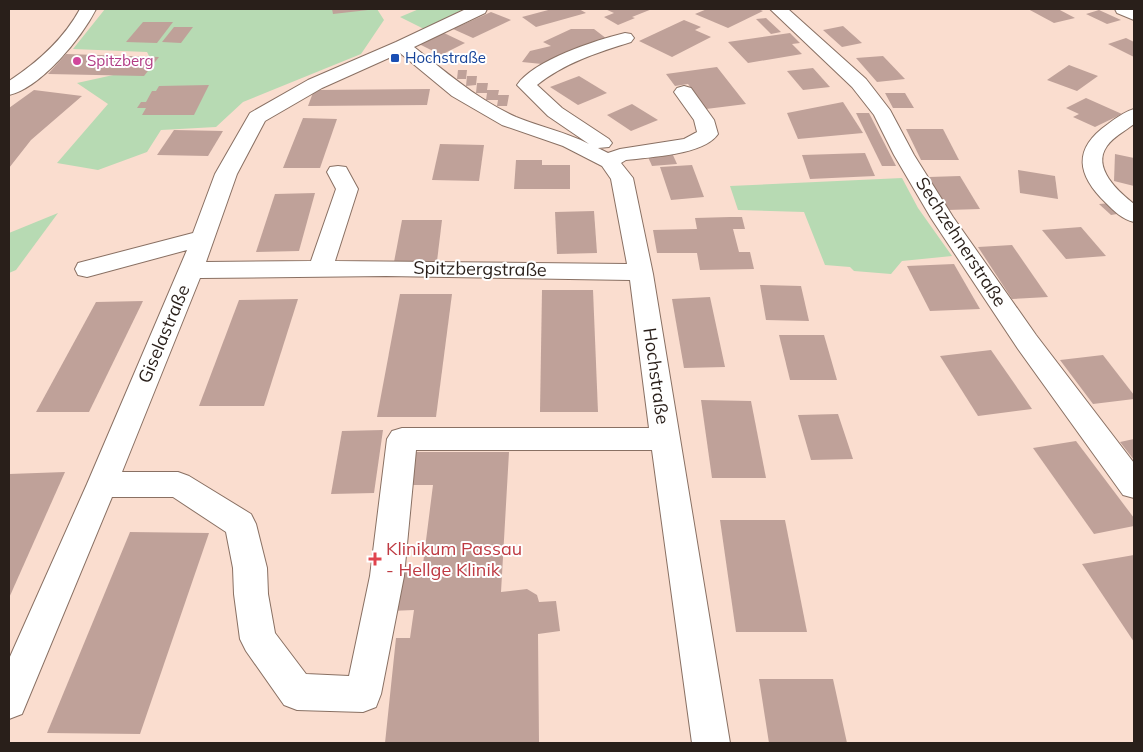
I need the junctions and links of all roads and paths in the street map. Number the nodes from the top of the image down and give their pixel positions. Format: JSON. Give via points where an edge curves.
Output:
{"nodes":[{"id":1,"x":88,"y":9,"type":"edge"},
{"id":2,"x":479,"y":9,"type":"edge"},
{"id":3,"x":778,"y":9,"type":"edge"},
{"id":4,"x":1123,"y":9,"type":"edge"},
{"id":5,"x":1134,"y":15,"type":"edge"},
{"id":6,"x":624,"y":38,"type":"dead end"},
{"id":7,"x":402,"y":46,"type":"junction"},
{"id":8,"x":9,"y":89,"type":"edge"},
{"id":9,"x":684,"y":92,"type":"dead end"},
{"id":10,"x":1134,"y":115,"type":"edge"},
{"id":11,"x":615,"y":159,"type":"junction"},
{"id":12,"x":338,"y":172,"type":"dead end"},
{"id":13,"x":1134,"y":215,"type":"edge"},
{"id":14,"x":202,"y":238,"type":"junction"},
{"id":15,"x":87,"y":269,"type":"dead end"},
{"id":16,"x":320,"y":269,"type":"junction"},
{"id":17,"x":191,"y":270,"type":"junction"},
{"id":18,"x":640,"y":272,"type":"junction"},
{"id":19,"x":664,"y":439,"type":"junction"},
{"id":20,"x":102,"y":484,"type":"junction"},
{"id":21,"x":1134,"y":486,"type":"edge"},
{"id":22,"x":9,"y":701,"type":"edge"},
{"id":23,"x":711,"y":743,"type":"edge"}],
"edges":[{"from":1,"to":8,"type":"street","via":[[81,25],[61,50]]},
{"from":2,"to":7,"type":"street"},
{"from":3,"to":21,"type":"street","name":"Sechzehnerstraße","via":[[859,84],[883,114],[942,218],[1027,342]]},
{"from":4,"to":5,"type":"street"},
{"from":6,"to":11,"type":"street","via":[[539,74],[526,85]]},
{"from":7,"to":11,"type":"street","name":"Hochstraße","via":[[458,92],[509,121]]},
{"from":7,"to":14,"type":"street","name":"Giselastraße","via":[[315,84],[257,117],[226,174]]},
{"from":9,"to":11,"type":"street","via":[[704,120],[708,134],[690,144]]},
{"from":10,"to":13,"type":"street","via":[[1102,140],[1091,160],[1104,186]]},
{"from":11,"to":18,"type":"street","name":"Hochstraße","via":[[622,178]]},
{"from":12,"to":16,"type":"street","via":[[347,189]]},
{"from":14,"to":15,"type":"street"},
{"from":14,"to":17,"type":"street","name":"Giselastraße"},
{"from":16,"to":17,"type":"street","name":"Spitzbergstraße"},
{"from":16,"to":18,"type":"street","name":"Spitzbergstraße"},
{"from":17,"to":20,"type":"street","name":"Giselastraße"},
{"from":18,"to":19,"type":"street","name":"Hochstraße"},
{"from":19,"to":20,"type":"street","via":[[402,438],[387,576],[363,694],[297,692],[258,638],[250,568],[240,524],[178,485]]},
{"from":19,"to":23,"type":"street","name":"Hochstraße"},
{"from":20,"to":22,"type":"street","name":"Giselastraße"}]}
